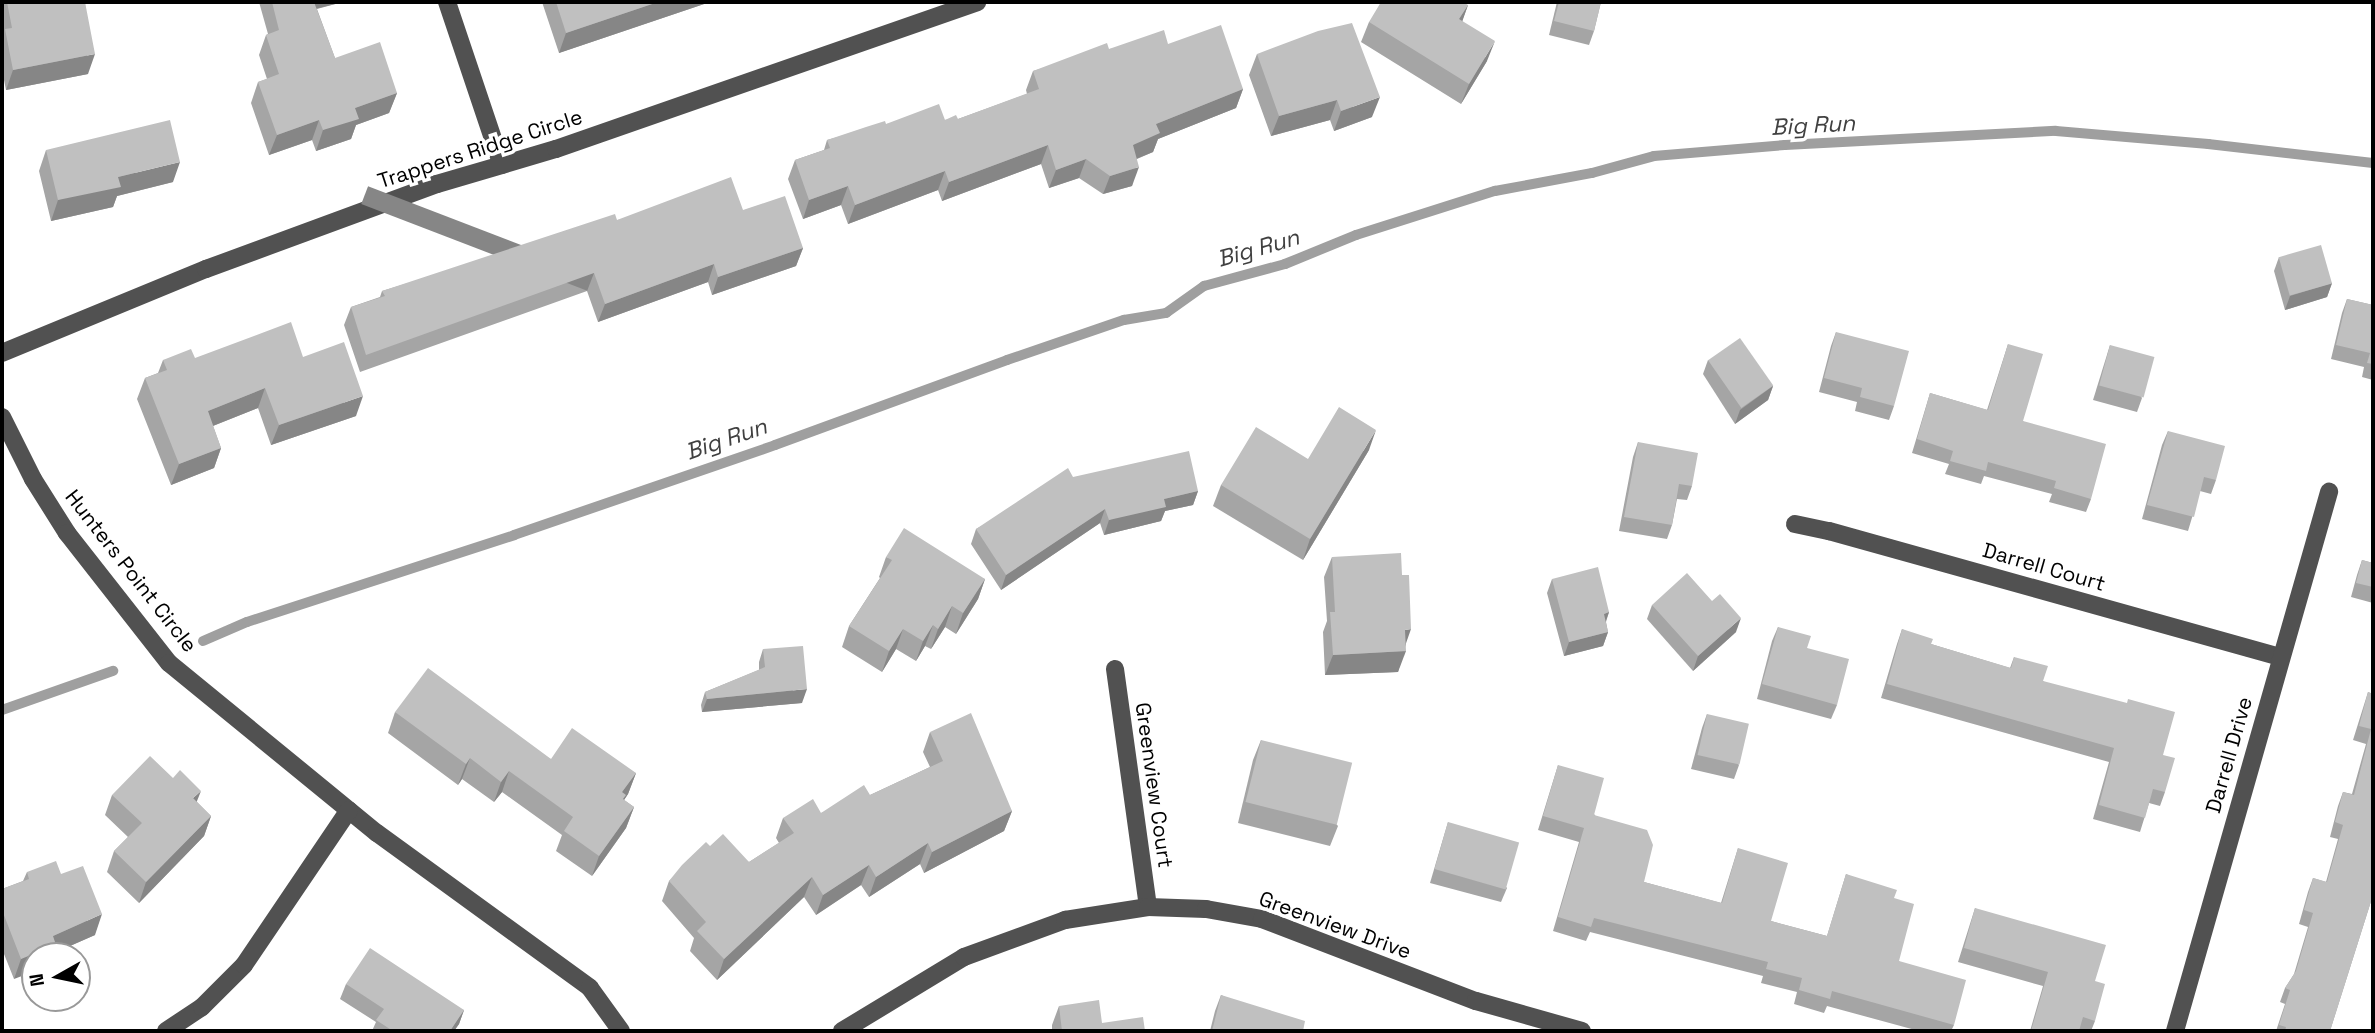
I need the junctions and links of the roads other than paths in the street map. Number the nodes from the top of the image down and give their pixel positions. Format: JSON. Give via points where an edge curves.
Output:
{"nodes":[{"id":1,"x":447,"y":2,"type":"edge"},
{"id":2,"x":977,"y":2,"type":"edge"},
{"id":3,"x":929,"y":10,"type":"edge"},
{"id":4,"x":502,"y":165,"type":"junction"},
{"id":5,"x":2,"y":353,"type":"edge"},
{"id":6,"x":2,"y":417,"type":"edge"},
{"id":7,"x":2329,"y":492,"type":"dead end"},
{"id":8,"x":1795,"y":524,"type":"dead end"},
{"id":9,"x":2280,"y":657,"type":"junction"},
{"id":10,"x":1115,"y":670,"type":"dead end"},
{"id":11,"x":349,"y":810,"type":"junction"},
{"id":12,"x":1148,"y":907,"type":"junction"},
{"id":13,"x":166,"y":1031,"type":"edge"},
{"id":14,"x":621,"y":1031,"type":"edge"},
{"id":15,"x":842,"y":1031,"type":"edge"},
{"id":16,"x":1582,"y":1031,"type":"edge"},
{"id":17,"x":2175,"y":1031,"type":"edge"}],
"edges":[{"from":1,"to":4,"type":"street"},
{"from":2,"to":3,"type":"street","name":"Trappers Ridge Circle"},
{"from":3,"to":4,"type":"street","name":"Trappers Ridge Circle"},
{"from":4,"to":5,"type":"street","name":"Trappers Ridge Circle","via":[[437,184],[206,269]]},
{"from":6,"to":11,"type":"street","name":"Hunters Point Circle","via":[[67,533],[169,663]]},
{"from":7,"to":9,"type":"street","name":"Darrell Drive"},
{"from":8,"to":9,"type":"street","name":"Darrell Court"},
{"from":9,"to":17,"type":"street","name":"Darrell Drive"},
{"from":10,"to":12,"type":"street","name":"Greenview Court"},
{"from":11,"to":13,"type":"street","via":[[244,965],[202,1007]]},
{"from":11,"to":14,"type":"street","name":"Hunters Point Circle","via":[[590,988]]},
{"from":12,"to":15,"type":"street","name":"Greenview Drive","via":[[1065,920],[964,957]]},
{"from":12,"to":16,"type":"street","name":"Greenview Drive","via":[[1206,909],[1262,919],[1476,1000]]}]}
